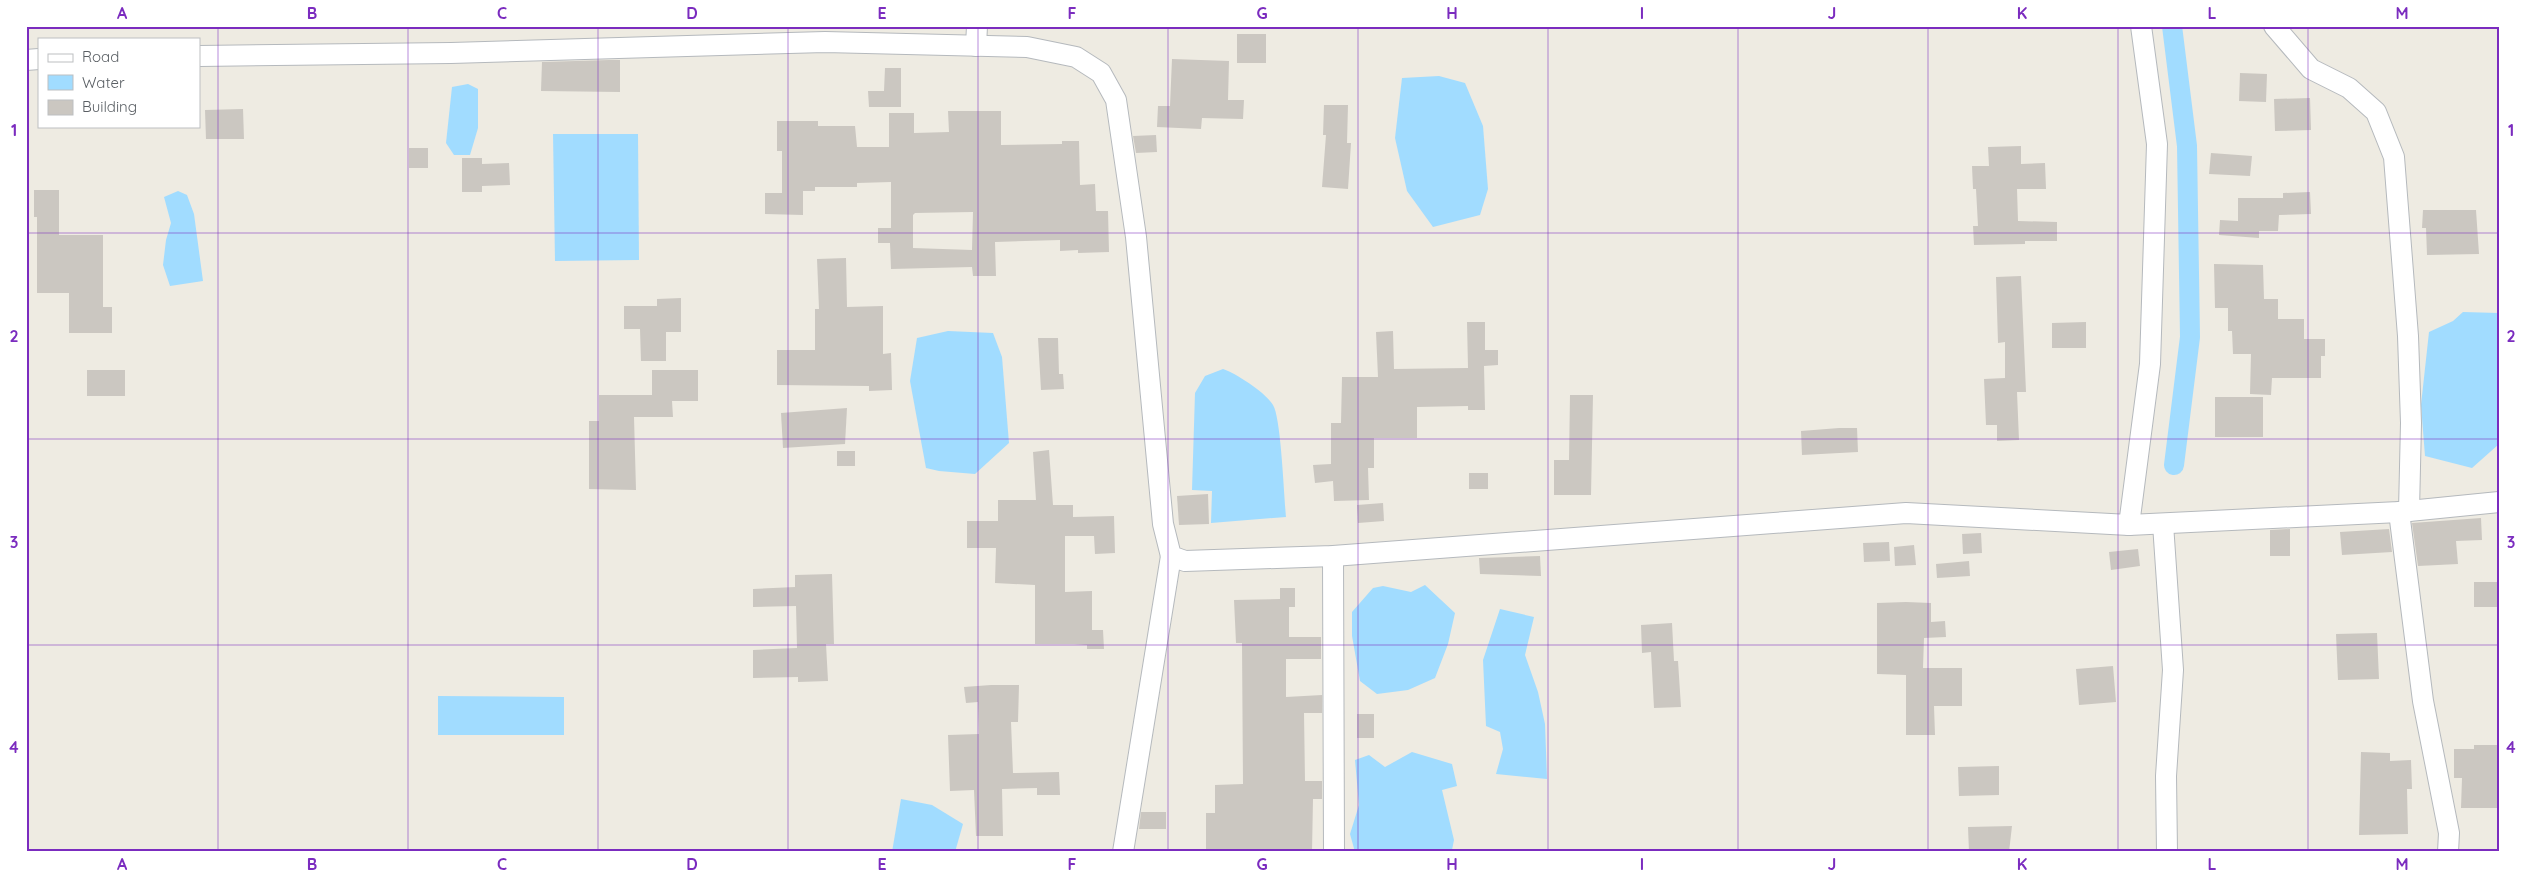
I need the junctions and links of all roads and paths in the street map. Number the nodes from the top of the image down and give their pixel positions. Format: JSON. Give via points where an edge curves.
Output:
{"nodes":[{"id":1,"x":977,"y":26,"type":"edge"},
{"id":2,"x":2141,"y":26,"type":"edge"},
{"id":3,"x":2274,"y":26,"type":"edge"},
{"id":4,"x":825,"y":34,"type":"edge"},
{"id":5,"x":976,"y":46,"type":"junction"},
{"id":6,"x":200,"y":56,"type":"edge"},
{"id":7,"x":2499,"y":502,"type":"edge"},
{"id":8,"x":2404,"y":512,"type":"junction"},
{"id":9,"x":2163,"y":524,"type":"junction"},
{"id":10,"x":2129,"y":525,"type":"junction"},
{"id":11,"x":1171,"y":556,"type":"junction"},
{"id":12,"x":1333,"y":556,"type":"junction"},
{"id":13,"x":1123,"y":852,"type":"edge"},
{"id":14,"x":1334,"y":852,"type":"edge"},
{"id":15,"x":2167,"y":852,"type":"edge"},
{"id":16,"x":2448,"y":852,"type":"edge"}],
"edges":[{"from":1,"to":5,"type":"street"},
{"from":2,"to":10,"type":"street","via":[[2157,144],[2150,364]]},
{"from":3,"to":8,"type":"street","via":[[2312,69],[2349,88],[2376,112],[2394,158],[2408,336],[2411,423]]},
{"from":4,"to":5,"type":"street"},
{"from":4,"to":6,"type":"street","via":[[451,53]]},
{"from":5,"to":11,"type":"street","via":[[1027,47],[1076,57],[1101,73],[1116,100],[1136,238],[1163,524]]},
{"from":7,"to":8,"type":"street"},
{"from":8,"to":9,"type":"street"},
{"from":8,"to":16,"type":"street","via":[[2423,702],[2449,833]]},
{"from":9,"to":10,"type":"street"},
{"from":9,"to":15,"type":"street","via":[[2173,670],[2166,776]]},
{"from":10,"to":12,"type":"street","via":[[1906,513]]},
{"from":11,"to":12,"type":"street","via":[[1185,561]]},
{"from":11,"to":13,"type":"street"},
{"from":12,"to":14,"type":"street"}]}
